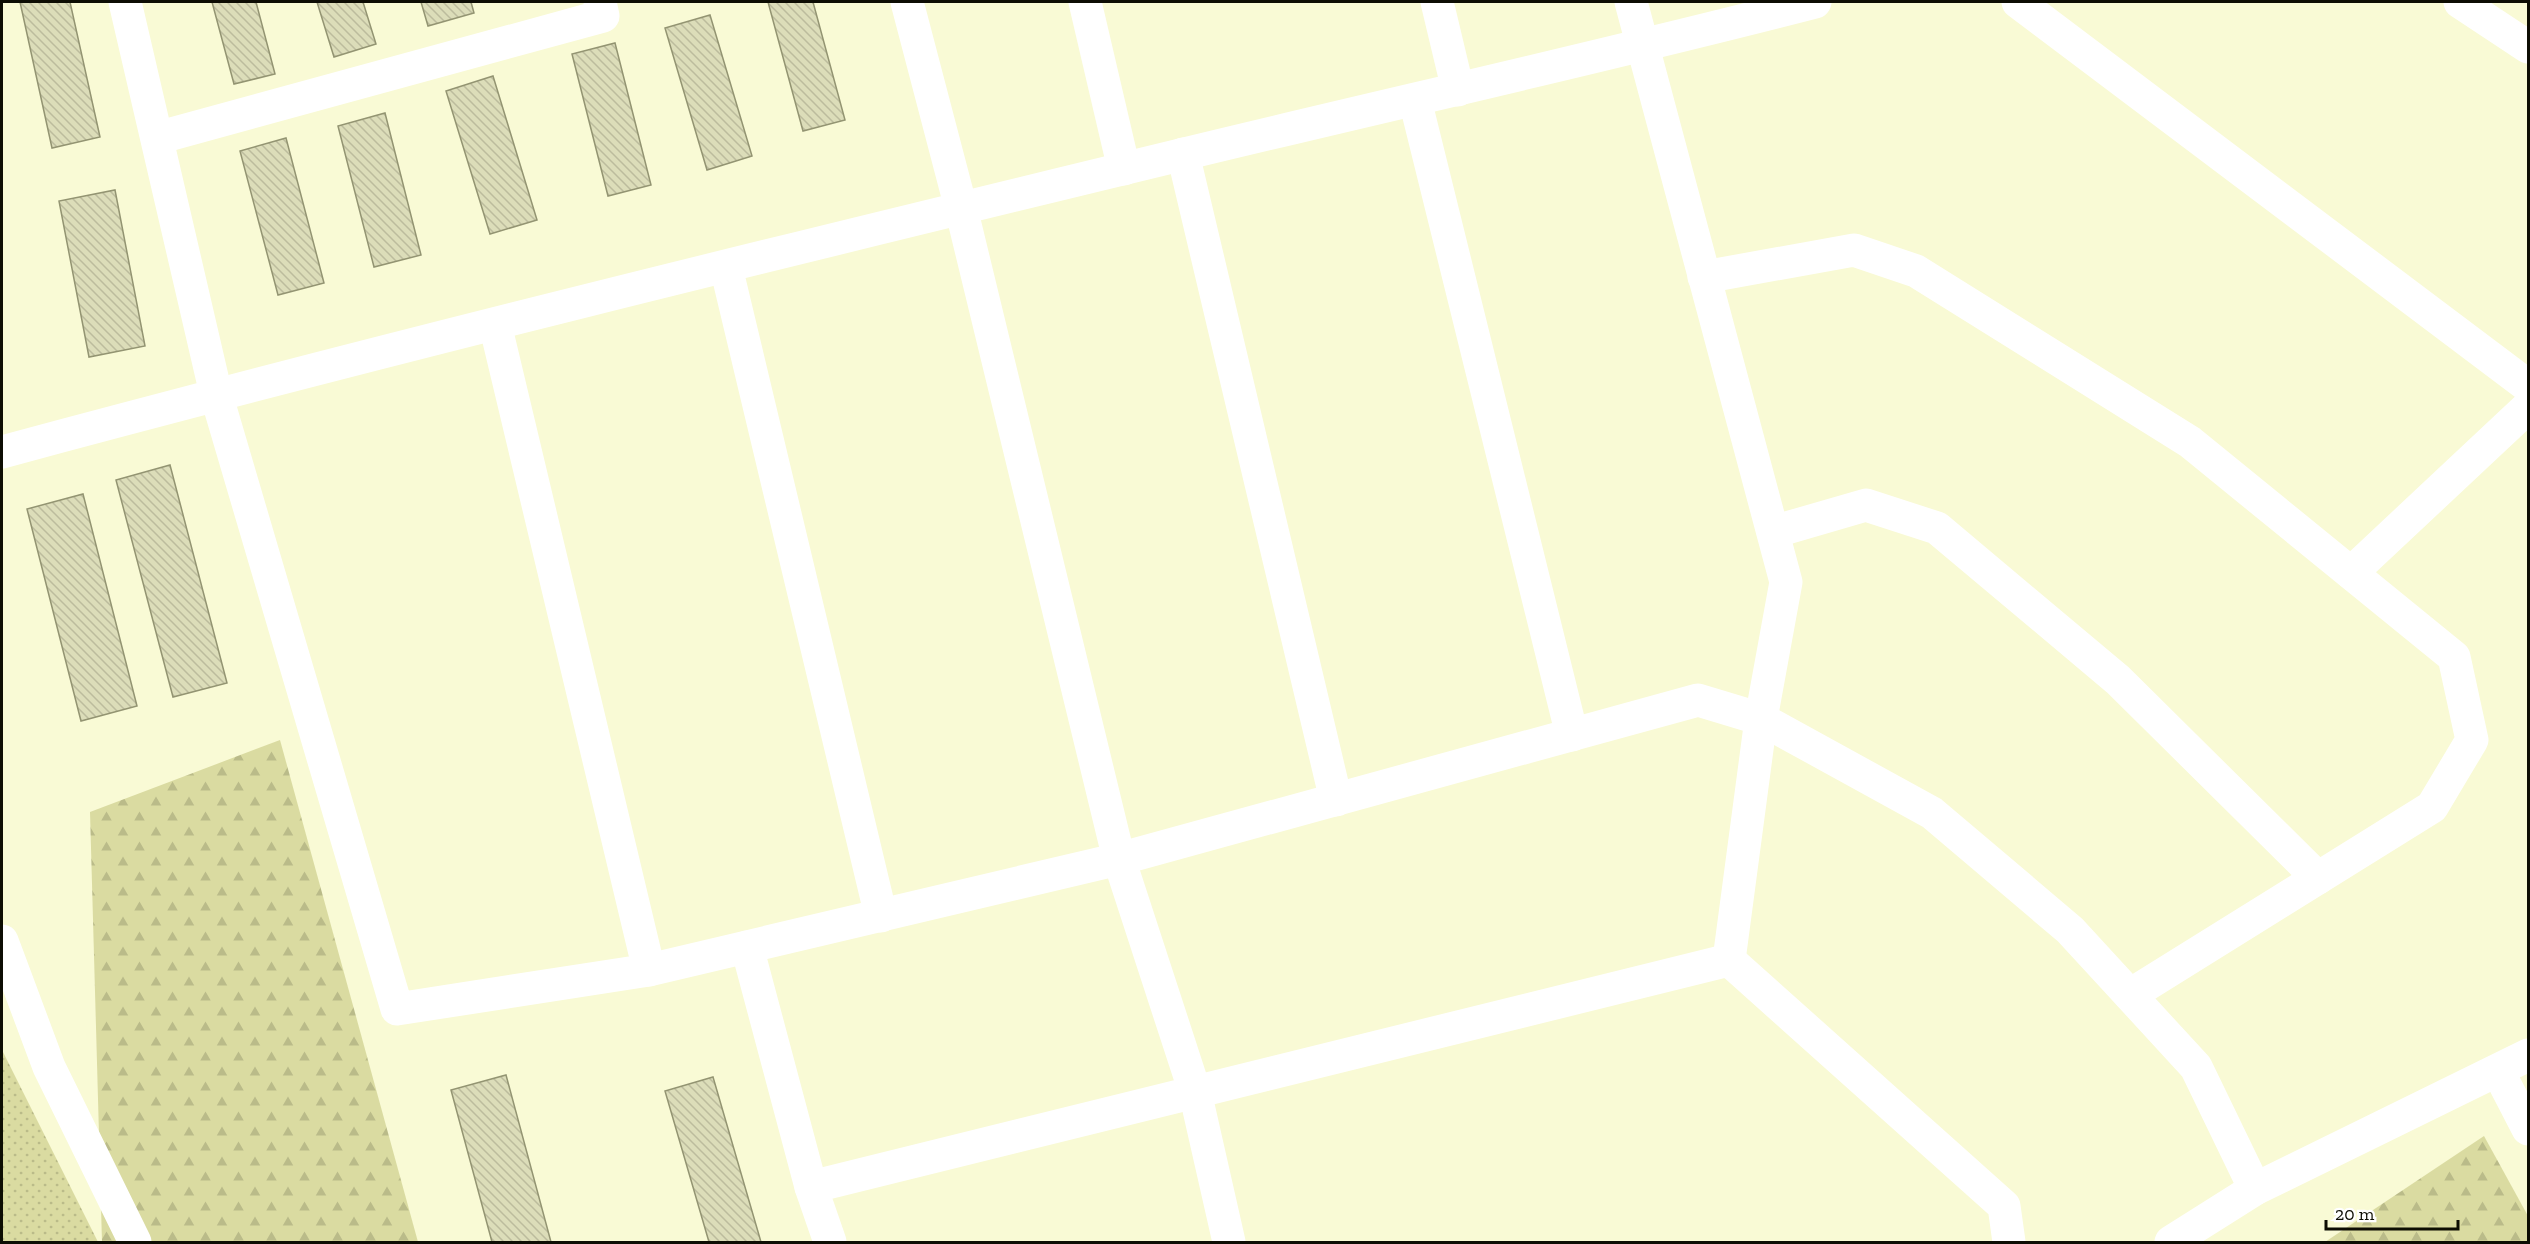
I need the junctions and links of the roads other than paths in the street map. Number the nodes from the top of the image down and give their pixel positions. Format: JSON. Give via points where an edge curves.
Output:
{"nodes":[{"id":1,"x":125,"y":2,"type":"edge"},
{"id":2,"x":600,"y":2,"type":"edge"},
{"id":3,"x":907,"y":2,"type":"edge"},
{"id":4,"x":1085,"y":2,"type":"edge"},
{"id":5,"x":1437,"y":2,"type":"edge"},
{"id":6,"x":1630,"y":2,"type":"edge"},
{"id":7,"x":1815,"y":2,"type":"edge"},
{"id":8,"x":2018,"y":2,"type":"edge"},
{"id":9,"x":2460,"y":2,"type":"edge"},
{"id":10,"x":2529,"y":46,"type":"edge"},
{"id":11,"x":1642,"y":47,"type":"junction"},
{"id":12,"x":1458,"y":90,"type":"junction"},
{"id":13,"x":1415,"y":100,"type":"junction"},
{"id":14,"x":157,"y":138,"type":"junction"},
{"id":15,"x":1183,"y":154,"type":"junction"},
{"id":16,"x":1124,"y":169,"type":"junction"},
{"id":17,"x":960,"y":208,"type":"junction"},
{"id":18,"x":726,"y":267,"type":"junction"},
{"id":19,"x":1704,"y":277,"type":"junction"},
{"id":20,"x":495,"y":324,"type":"junction"},
{"id":21,"x":2529,"y":386,"type":"edge"},
{"id":22,"x":216,"y":394,"type":"junction"},
{"id":23,"x":2529,"y":407,"type":"edge"},
{"id":24,"x":2,"y":452,"type":"edge"},
{"id":25,"x":1773,"y":532,"type":"junction"},
{"id":26,"x":2351,"y":573,"type":"junction"},
{"id":27,"x":1761,"y":719,"type":"junction"},
{"id":28,"x":1572,"y":735,"type":"junction"},
{"id":29,"x":1336,"y":800,"type":"junction"},
{"id":30,"x":1119,"y":859,"type":"junction"},
{"id":31,"x":2318,"y":879,"type":"junction"},
{"id":32,"x":881,"y":916,"type":"junction"},
{"id":33,"x":2,"y":940,"type":"edge"},
{"id":34,"x":747,"y":947,"type":"junction"},
{"id":35,"x":1729,"y":960,"type":"junction"},
{"id":36,"x":649,"y":970,"type":"junction"},
{"id":37,"x":2130,"y":995,"type":"junction"},
{"id":38,"x":2529,"y":1055,"type":"edge"},
{"id":39,"x":2498,"y":1071,"type":"junction"},
{"id":40,"x":1195,"y":1092,"type":"junction"},
{"id":41,"x":2529,"y":1129,"type":"edge"},
{"id":42,"x":811,"y":1187,"type":"junction"},
{"id":43,"x":2255,"y":1190,"type":"junction"},
{"id":44,"x":135,"y":1242,"type":"edge"},
{"id":45,"x":830,"y":1242,"type":"edge"},
{"id":46,"x":1229,"y":1242,"type":"edge"},
{"id":47,"x":2009,"y":1242,"type":"edge"},
{"id":48,"x":2170,"y":1242,"type":"edge"}],
"edges":[{"from":1,"to":14,"type":"street"},
{"from":2,"to":14,"type":"street","via":[[603,16]]},
{"from":3,"to":17,"type":"street"},
{"from":4,"to":16,"type":"street"},
{"from":5,"to":12,"type":"street"},
{"from":6,"to":11,"type":"street"},
{"from":7,"to":11,"type":"street"},
{"from":8,"to":21,"type":"street"},
{"from":9,"to":10,"type":"street"},
{"from":11,"to":12,"type":"street"},
{"from":11,"to":19,"type":"street"},
{"from":12,"to":13,"type":"street"},
{"from":13,"to":15,"type":"street"},
{"from":13,"to":28,"type":"street"},
{"from":14,"to":22,"type":"street"},
{"from":15,"to":16,"type":"street"},
{"from":15,"to":29,"type":"street"},
{"from":16,"to":17,"type":"street"},
{"from":17,"to":18,"type":"street"},
{"from":17,"to":30,"type":"street"},
{"from":18,"to":20,"type":"street"},
{"from":18,"to":32,"type":"street"},
{"from":19,"to":25,"type":"street"},
{"from":19,"to":26,"type":"street","via":[[1854,250],[1916,271],[2190,442]]},
{"from":20,"to":22,"type":"street"},
{"from":20,"to":36,"type":"street"},
{"from":22,"to":24,"type":"street"},
{"from":22,"to":36,"type":"street","via":[[397,1009]]},
{"from":23,"to":26,"type":"street"},
{"from":25,"to":27,"type":"street","via":[[1786,582]]},
{"from":25,"to":31,"type":"street","via":[[1866,505],[1937,528],[2118,680]]},
{"from":26,"to":31,"type":"street","via":[[2454,657],[2472,740],[2432,807]]},
{"from":27,"to":28,"type":"street","via":[[1698,700]]},
{"from":27,"to":35,"type":"street"},
{"from":27,"to":37,"type":"street","via":[[1932,813],[2070,930]]},
{"from":28,"to":29,"type":"street"},
{"from":29,"to":30,"type":"street"},
{"from":30,"to":32,"type":"street"},
{"from":30,"to":40,"type":"street"},
{"from":31,"to":37,"type":"street"},
{"from":32,"to":34,"type":"street"},
{"from":33,"to":44,"type":"street","via":[[49,1067]]},
{"from":34,"to":36,"type":"street"},
{"from":34,"to":42,"type":"street"},
{"from":35,"to":40,"type":"street"},
{"from":35,"to":47,"type":"street","via":[[2004,1206]]},
{"from":37,"to":43,"type":"street","via":[[2196,1067]]},
{"from":38,"to":39,"type":"street"},
{"from":39,"to":41,"type":"street"},
{"from":39,"to":43,"type":"street"},
{"from":40,"to":42,"type":"street"},
{"from":40,"to":46,"type":"street"},
{"from":42,"to":45,"type":"street"},
{"from":43,"to":48,"type":"street"}]}
